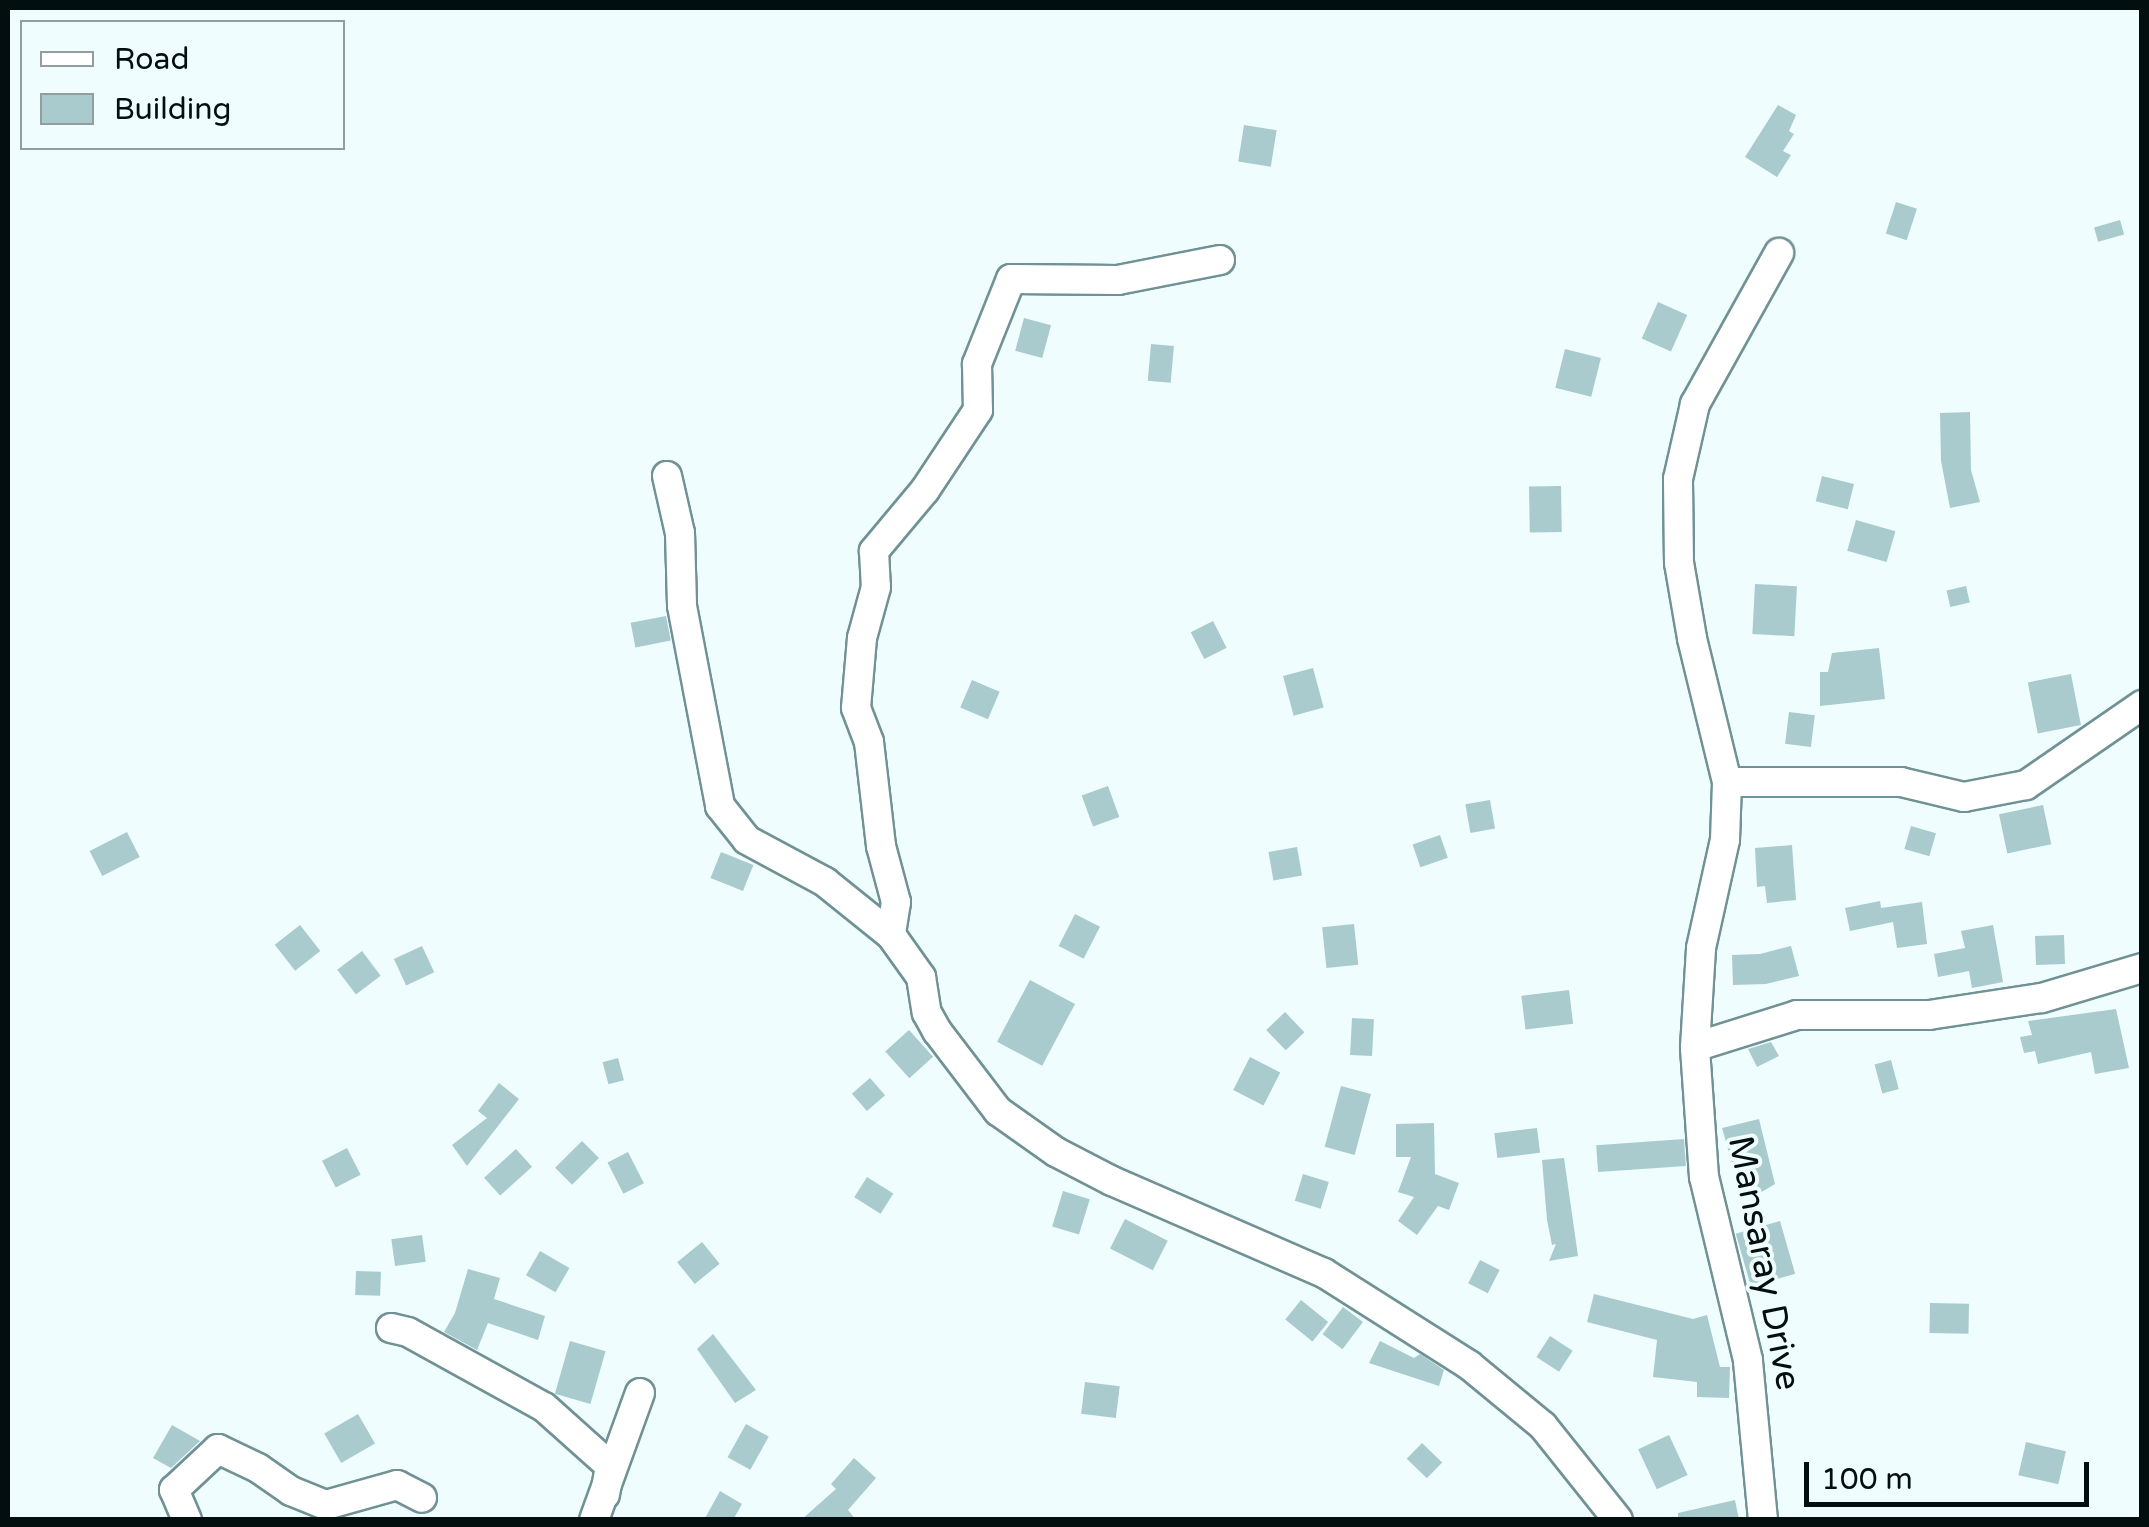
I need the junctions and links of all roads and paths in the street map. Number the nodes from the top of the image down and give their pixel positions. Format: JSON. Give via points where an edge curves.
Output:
{"nodes":[{"id":1,"x":1779,"y":254,"type":"dead end"},
{"id":2,"x":1220,"y":260,"type":"dead end"},
{"id":3,"x":667,"y":476,"type":"dead end"},
{"id":4,"x":2142,"y":705,"type":"edge"},
{"id":5,"x":1727,"y":782,"type":"junction"},
{"id":6,"x":891,"y":935,"type":"junction"},
{"id":7,"x":2142,"y":968,"type":"edge"},
{"id":8,"x":1695,"y":1046,"type":"junction"},
{"id":9,"x":391,"y":1328,"type":"dead end"},
{"id":10,"x":640,"y":1394,"type":"dead end"},
{"id":11,"x":422,"y":1498,"type":"dead end"},
{"id":12,"x":600,"y":1507,"type":"edge"},
{"id":13,"x":187,"y":1520,"type":"edge"},
{"id":14,"x":1618,"y":1520,"type":"edge"},
{"id":15,"x":1763,"y":1520,"type":"edge"}],
"edges":[{"from":1,"to":5,"type":"street","name":"Mansaray Drive","via":[[1695,404],[1678,479],[1682,582]]},
{"from":2,"to":6,"type":"street","via":[[1118,280],[1011,278],[977,364],[978,410],[874,552],[876,587],[862,638],[856,708],[869,742],[881,846],[896,902]]},
{"from":3,"to":6,"type":"street","via":[[680,533],[682,606],[720,806],[746,840],[825,882]]},
{"from":4,"to":5,"type":"street","via":[[2026,785],[1964,797],[1901,782]]},
{"from":5,"to":8,"type":"street","name":"Mansaray Drive","via":[[1723,854],[1701,948]]},
{"from":6,"to":14,"type":"street","via":[[920,977],[932,1022],[998,1111],[1112,1182],[1324,1273],[1469,1365],[1542,1426]]},
{"from":7,"to":8,"type":"street","via":[[2042,998],[1929,1016],[1797,1016]]},
{"from":8,"to":15,"type":"street","name":"Mansaray Drive","via":[[1704,1178],[1748,1360]]},
{"from":9,"to":12,"type":"street","via":[[544,1407],[610,1466]]},
{"from":10,"to":12,"type":"street"},
{"from":11,"to":13,"type":"street","via":[[397,1486],[326,1505],[218,1449],[174,1490]]}]}
